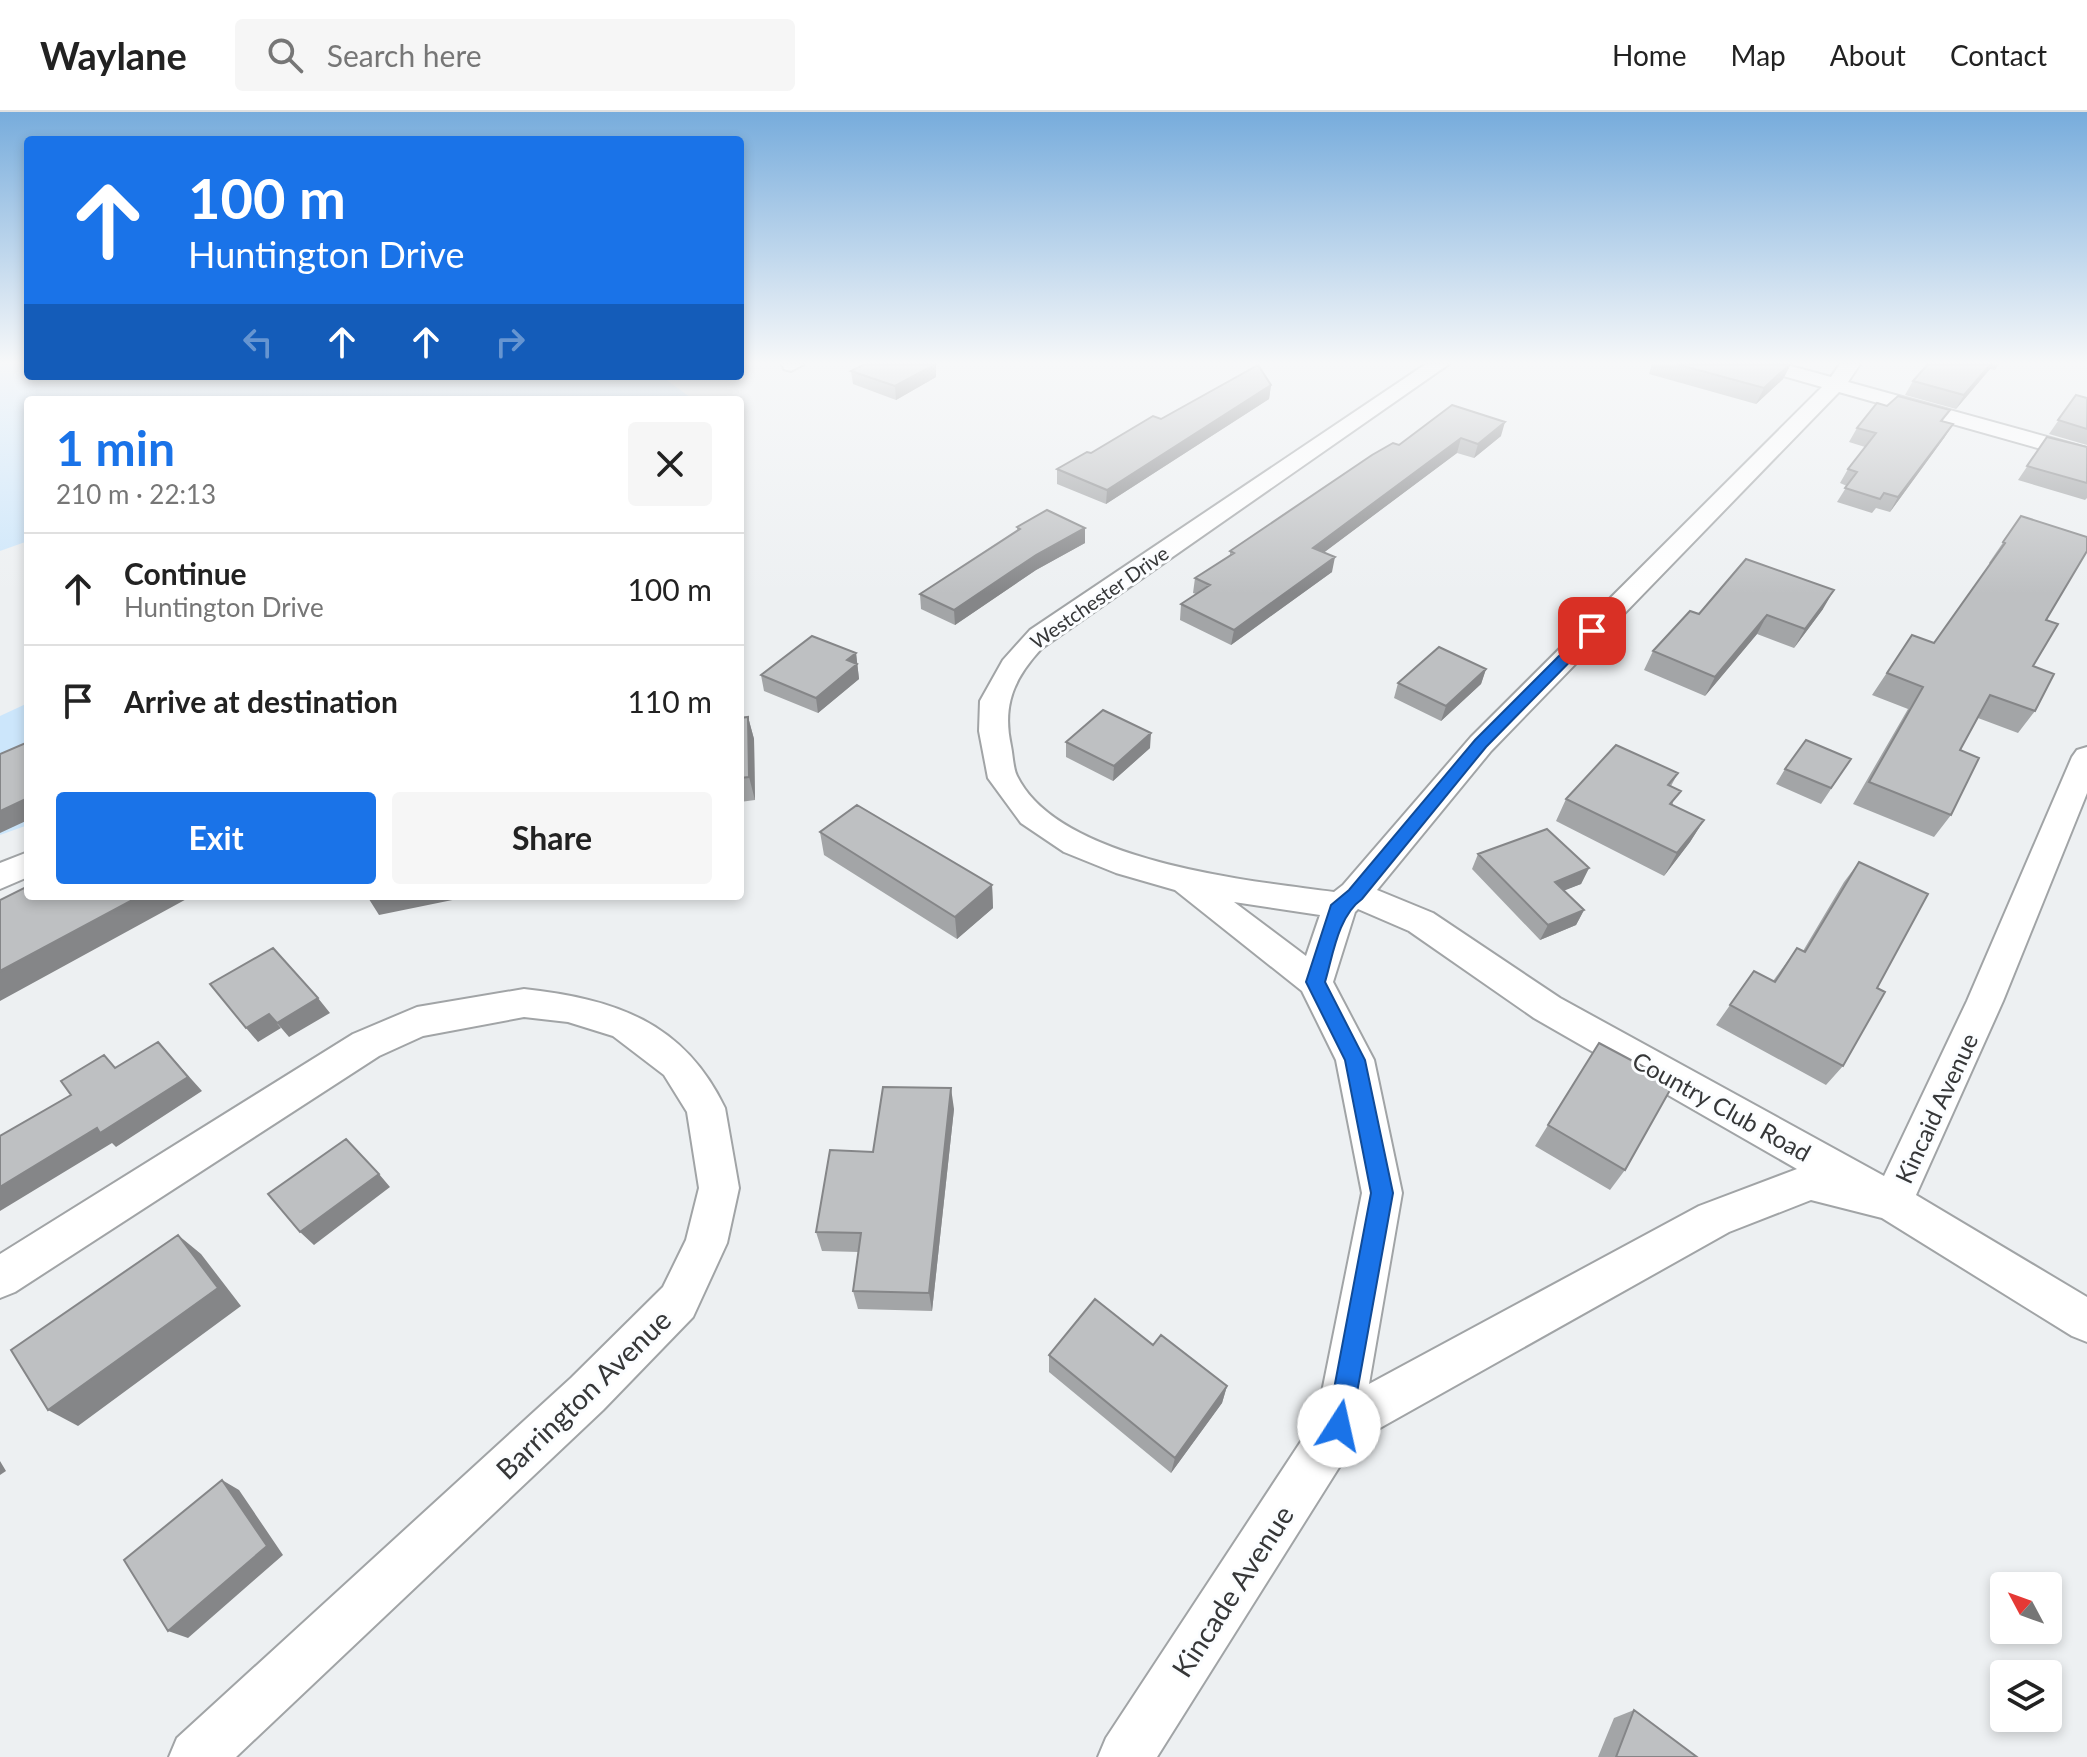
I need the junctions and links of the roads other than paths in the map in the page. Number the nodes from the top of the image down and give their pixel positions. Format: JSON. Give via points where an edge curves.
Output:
{"nodes":[{"id":1,"x":1326,"y":441,"type":"edge"},
{"id":2,"x":1778,"y":441,"type":"edge"},
{"id":3,"x":2044,"y":441,"type":"edge"},
{"id":4,"x":2087,"y":455,"type":"edge"},
{"id":5,"x":2087,"y":757,"type":"edge"},
{"id":6,"x":24,"y":865,"type":"edge"},
{"id":7,"x":0,"y":877,"type":"edge"},
{"id":8,"x":1187,"y":884,"type":"junction"},
{"id":9,"x":1348,"y":900,"type":"junction"},
{"id":10,"x":1315,"y":982,"type":"junction"},
{"id":11,"x":1892,"y":1202,"type":"junction"},
{"id":12,"x":0,"y":1278,"type":"edge"},
{"id":13,"x":2087,"y":1321,"type":"edge"},
{"id":14,"x":1339,"y":1426,"type":"junction"},
{"id":15,"x":196,"y":1757,"type":"edge"},
{"id":16,"x":1125,"y":1757,"type":"edge"}],
"edges":[{"from":1,"to":8,"type":"street","name":"Westchester Drive","via":[[1039,636],[1021,652],[994,700],[992,753],[1011,793],[1033,820],[1081,848]]},
{"from":2,"to":9,"type":"street","via":[[1481,744]]},
{"from":3,"to":4,"type":"street"},
{"from":5,"to":11,"type":"street","name":"Kincaid Avenue","via":[[1985,1001]]},
{"from":6,"to":7,"type":"street"},
{"from":8,"to":9,"type":"street","name":"Westchester Drive"},
{"from":8,"to":10,"type":"street"},
{"from":9,"to":10,"type":"street"},
{"from":9,"to":11,"type":"street","name":"Country Club Road","via":[[1421,922],[1547,1008]]},
{"from":10,"to":14,"type":"street","via":[[1355,1060],[1382,1193]]},
{"from":11,"to":13,"type":"street","name":"Country Club Road"},
{"from":11,"to":14,"type":"street","name":"Kincaid Avenue","via":[[1810,1182],[1714,1219]]},
{"from":12,"to":15,"type":"street","name":"Barrington Avenue","via":[[366,1045],[417,1022],[524,1003],[568,1008],[625,1025],[677,1064],[706,1108],[719,1188],[706,1243],[678,1302],[587,1394]]},
{"from":14,"to":16,"type":"street","name":"Kincade Avenue"}]}
